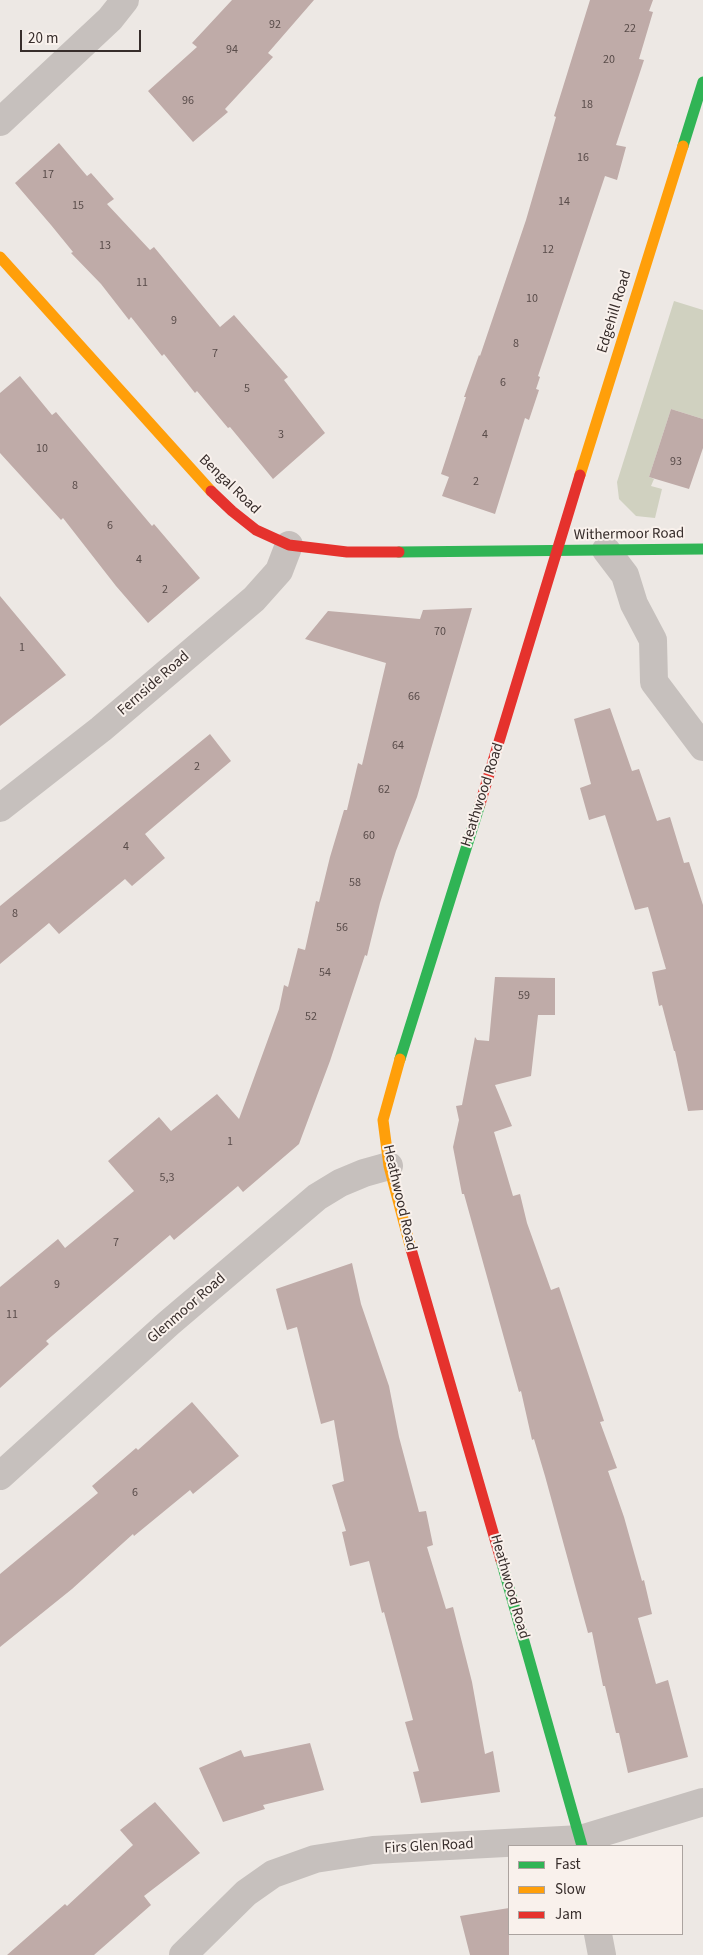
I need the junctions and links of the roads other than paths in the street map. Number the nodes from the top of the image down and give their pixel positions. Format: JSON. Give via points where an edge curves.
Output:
{"nodes":[{"id":1,"x":125,"y":0,"type":"edge"},
{"id":2,"x":703,"y":82,"type":"edge"},
{"id":3,"x":0,"y":122,"type":"edge"},
{"id":4,"x":0,"y":257,"type":"edge"},
{"id":5,"x":289,"y":545,"type":"junction"},
{"id":6,"x":703,"y":549,"type":"edge"},
{"id":7,"x":606,"y":550,"type":"junction"},
{"id":8,"x":556,"y":551,"type":"junction"},
{"id":9,"x":703,"y":747,"type":"edge"},
{"id":10,"x":0,"y":808,"type":"edge"},
{"id":11,"x":389,"y":1166,"type":"junction"},
{"id":12,"x":5,"y":1463,"type":"edge"},
{"id":13,"x":703,"y":1802,"type":"edge"},
{"id":14,"x":581,"y":1843,"type":"edge"},
{"id":15,"x":508,"y":1845,"type":"edge"},
{"id":16,"x":522,"y":1845,"type":"edge"},
{"id":17,"x":598,"y":1935,"type":"edge"},
{"id":18,"x":183,"y":1955,"type":"edge"},
{"id":19,"x":602,"y":1955,"type":"edge"}],
"edges":[{"from":1,"to":3,"type":"street","via":[[110,19]]},
{"from":2,"to":8,"type":"street","name":"Edgehill Road"},
{"from":4,"to":5,"type":"street","name":"Bengal Road","via":[[201,481],[256,530]]},
{"from":5,"to":8,"type":"street","name":"Bengal Road","via":[[347,552]]},
{"from":5,"to":10,"type":"street","name":"Fernside Road","via":[[279,571],[254,599],[101,730]]},
{"from":6,"to":7,"type":"street","name":"Withermoor Road"},
{"from":7,"to":8,"type":"street","name":"Withermoor Road"},
{"from":7,"to":9,"type":"street","via":[[625,575],[634,604],[653,640],[654,682]]},
{"from":8,"to":11,"type":"street","name":"Heathwood Road","via":[[394,1077],[383,1120]]},
{"from":11,"to":12,"type":"street","name":"Glenmoor Road","via":[[340,1183],[317,1197]]},
{"from":11,"to":14,"type":"street","name":"Heathwood Road"},
{"from":13,"to":14,"type":"street","name":"Firs Glen Road"},
{"from":14,"to":16,"type":"street","name":"Firs Glen Road"},
{"from":15,"to":18,"type":"street","name":"Firs Glen Road","via":[[373,1850],[315,1859],[273,1874],[246,1893]]},
{"from":17,"to":19,"type":"street"}]}
